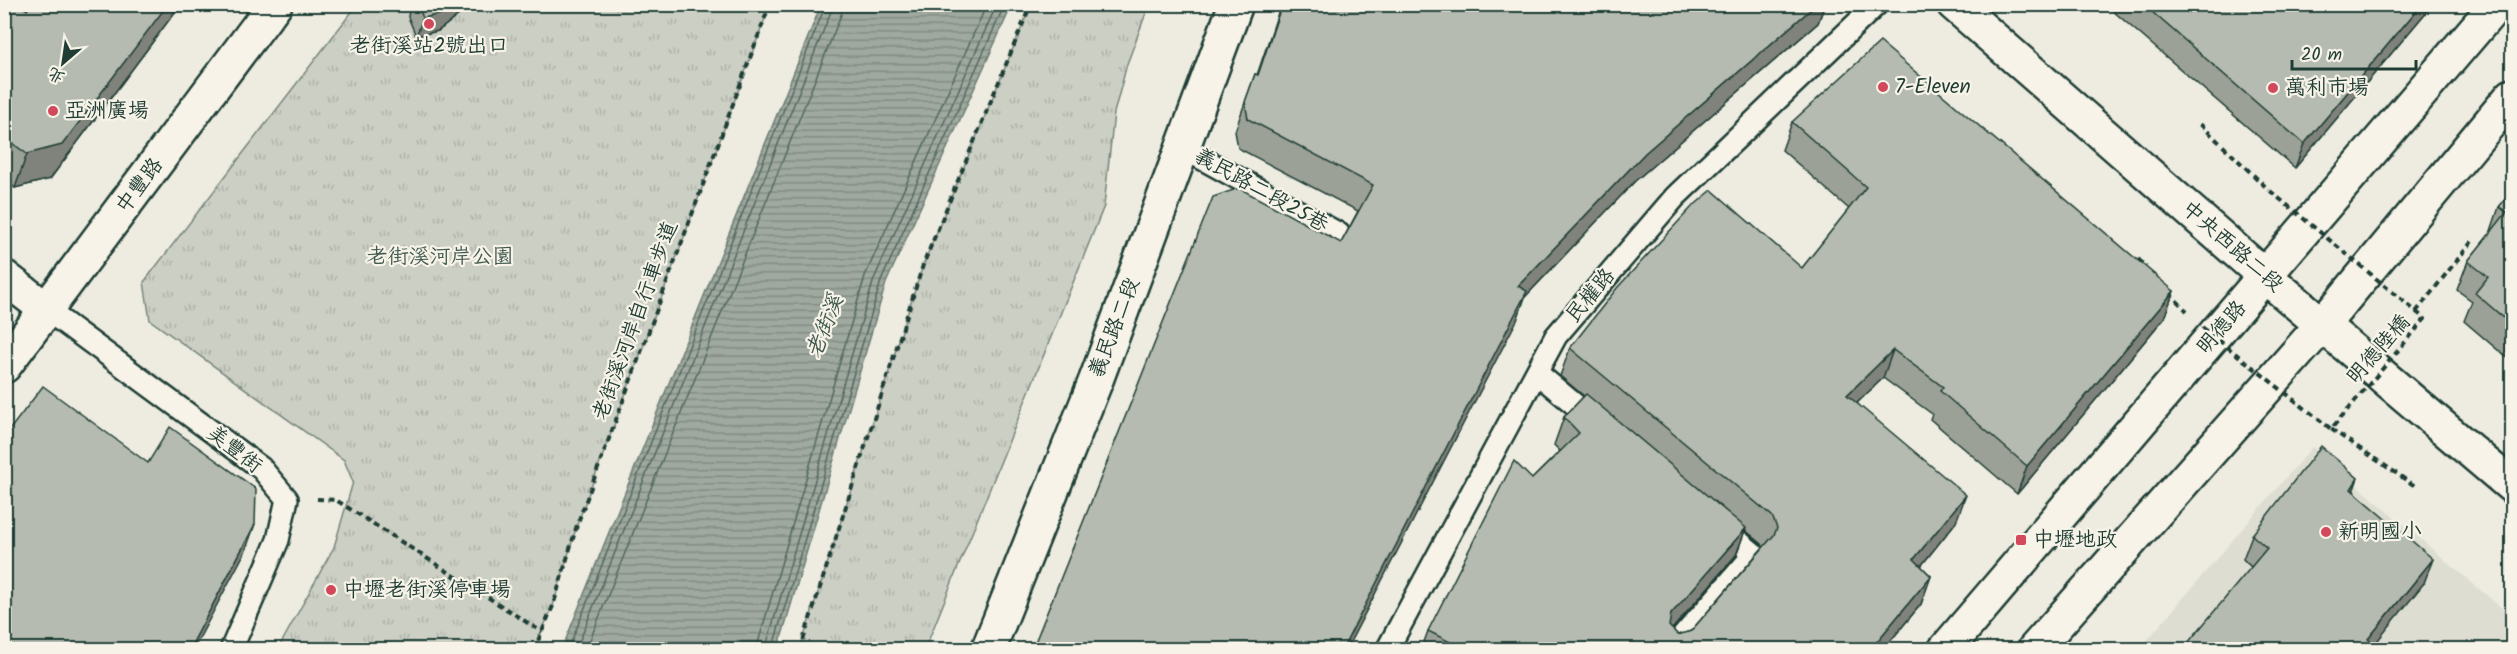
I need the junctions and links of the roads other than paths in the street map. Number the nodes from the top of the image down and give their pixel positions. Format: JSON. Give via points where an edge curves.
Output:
{"nodes":[{"id":1,"x":274,"y":4,"type":"edge"},
{"id":2,"x":1236,"y":4,"type":"edge"},
{"id":3,"x":1877,"y":4,"type":"edge"},
{"id":4,"x":1954,"y":4,"type":"edge"},
{"id":5,"x":2497,"y":4,"type":"edge"},
{"id":6,"x":2512,"y":96,"type":"edge"},
{"id":7,"x":1183,"y":148,"type":"junction"},
{"id":8,"x":1339,"y":234,"type":"dead end"},
{"id":9,"x":4,"y":277,"type":"edge"},
{"id":10,"x":2266,"y":277,"type":"junction"},
{"id":11,"x":47,"y":310,"type":"junction"},
{"id":12,"x":2323,"y":324,"type":"junction"},
{"id":13,"x":4,"y":366,"type":"edge"},
{"id":14,"x":1537,"y":373,"type":"junction"},
{"id":15,"x":1609,"y":433,"type":"edge"},
{"id":16,"x":2512,"y":486,"type":"edge"},
{"id":17,"x":1708,"y":516,"type":"edge"},
{"id":18,"x":1387,"y":649,"type":"edge"},
{"id":19,"x":231,"y":650,"type":"edge"},
{"id":20,"x":988,"y":650,"type":"edge"},
{"id":21,"x":1671,"y":650,"type":"edge"},
{"id":22,"x":1945,"y":650,"type":"edge"},
{"id":23,"x":2034,"y":650,"type":"edge"}],
"edges":[{"from":1,"to":11,"type":"street","name":"中豐路"},
{"from":2,"to":7,"type":"street","name":"義民路二段"},
{"from":3,"to":14,"type":"lane","name":"民權路","via":[[1675,197],[1556,336]]},
{"from":4,"to":10,"type":"street","name":"中央西路二段"},
{"from":5,"to":10,"type":"street","name":"明德路"},
{"from":6,"to":12,"type":"street"},
{"from":7,"to":8,"type":"lane","name":"義民路二段25巷"},
{"from":7,"to":20,"type":"street","name":"義民路二段"},
{"from":9,"to":11,"type":"street"},
{"from":10,"to":12,"type":"street","name":"中央西路二段"},
{"from":10,"to":22,"type":"street","name":"明德路"},
{"from":11,"to":13,"type":"street","name":"中豐路"},
{"from":11,"to":19,"type":"lane","name":"美豐街","via":[[261,468],[287,498],[278,540]]},
{"from":12,"to":16,"type":"street","name":"中央西路二段"},
{"from":12,"to":23,"type":"street"},
{"from":14,"to":15,"type":"lane"},
{"from":14,"to":18,"type":"lane","name":"民權路"},
{"from":17,"to":21,"type":"lane","via":[[1754,554]]}]}
